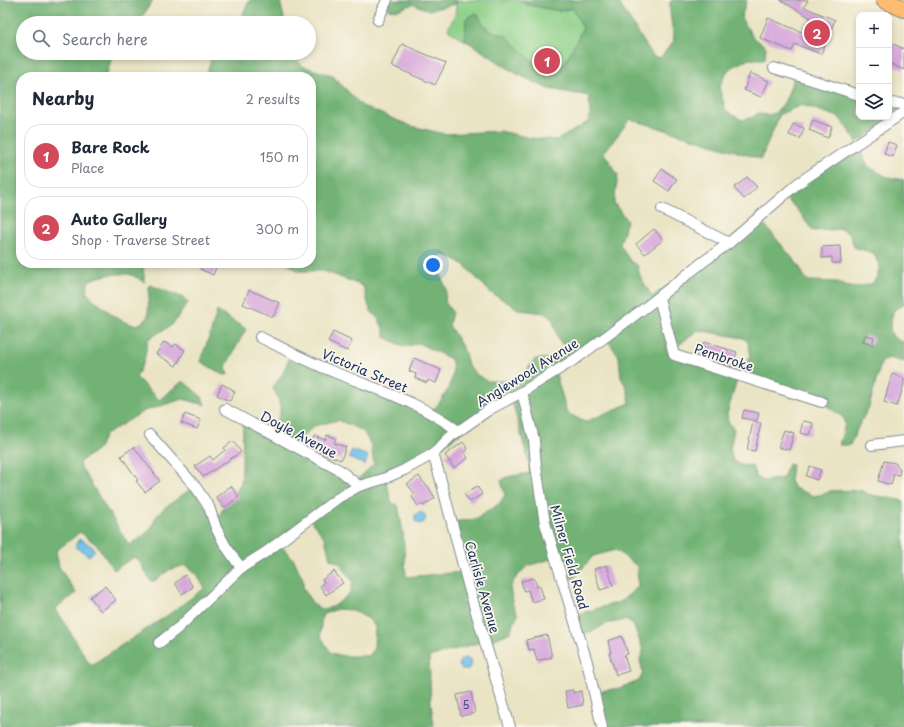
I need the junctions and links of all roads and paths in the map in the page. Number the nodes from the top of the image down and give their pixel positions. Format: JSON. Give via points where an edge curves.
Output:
{"nodes":[{"id":1,"x":387,"y":0,"type":"edge"},
{"id":2,"x":884,"y":0,"type":"edge"},
{"id":3,"x":904,"y":9,"type":"edge"},
{"id":4,"x":378,"y":20,"type":"dead end"},
{"id":5,"x":774,"y":68,"type":"dead end"},
{"id":6,"x":856,"y":94,"type":"edge"},
{"id":7,"x":892,"y":103,"type":"edge"},
{"id":8,"x":904,"y":104,"type":"edge"},
{"id":9,"x":904,"y":112,"type":"edge"},
{"id":10,"x":662,"y":209,"type":"dead end"},
{"id":11,"x":728,"y":243,"type":"junction"},
{"id":12,"x":659,"y":298,"type":"junction"},
{"id":13,"x":260,"y":336,"type":"dead end"},
{"id":14,"x":522,"y":392,"type":"junction"},
{"id":15,"x":822,"y":402,"type":"dead end"},
{"id":16,"x":224,"y":409,"type":"dead end"},
{"id":17,"x":458,"y":431,"type":"junction"},
{"id":18,"x":150,"y":435,"type":"dead end"},
{"id":19,"x":904,"y":441,"type":"edge"},
{"id":20,"x":872,"y":446,"type":"dead end"},
{"id":21,"x":433,"y":454,"type":"junction"},
{"id":22,"x":359,"y":486,"type":"junction"},
{"id":23,"x":241,"y":568,"type":"junction"},
{"id":24,"x":159,"y":643,"type":"dead end"},
{"id":25,"x":510,"y":727,"type":"edge"},
{"id":26,"x":602,"y":727,"type":"edge"}],
"edges":[{"from":1,"to":4,"type":"street"},
{"from":2,"to":3,"type":"main road"},
{"from":5,"to":6,"type":"street"},
{"from":7,"to":8,"type":"street"},
{"from":9,"to":11,"type":"street","name":"Anglewood Avenue","via":[[797,184]]},
{"from":10,"to":11,"type":"street"},
{"from":11,"to":12,"type":"street","name":"Anglewood Avenue"},
{"from":12,"to":14,"type":"street","name":"Anglewood Avenue","via":[[576,358]]},
{"from":12,"to":15,"type":"street","name":"Pembroke","via":[[674,355]]},
{"from":13,"to":17,"type":"street","name":"Victoria Street","via":[[333,372],[410,403],[445,420]]},
{"from":14,"to":17,"type":"street","name":"Anglewood Avenue","via":[[490,409]]},
{"from":14,"to":26,"type":"street","name":"Milner Field Road","via":[[534,440],[545,523],[587,662]]},
{"from":16,"to":22,"type":"street","name":"Doyle Avenue","via":[[341,471]]},
{"from":17,"to":21,"type":"street","name":"Anglewood Avenue"},
{"from":18,"to":23,"type":"street","via":[[195,486],[209,507],[225,545]]},
{"from":19,"to":20,"type":"street"},
{"from":21,"to":22,"type":"street","name":"Anglewood Avenue","via":[[383,479]]},
{"from":21,"to":25,"type":"street","name":"Carlisle Avenue"},
{"from":22,"to":23,"type":"street","name":"Anglewood Avenue","via":[[338,498]]},
{"from":23,"to":24,"type":"street","name":"Anglewood Avenue"}]}
